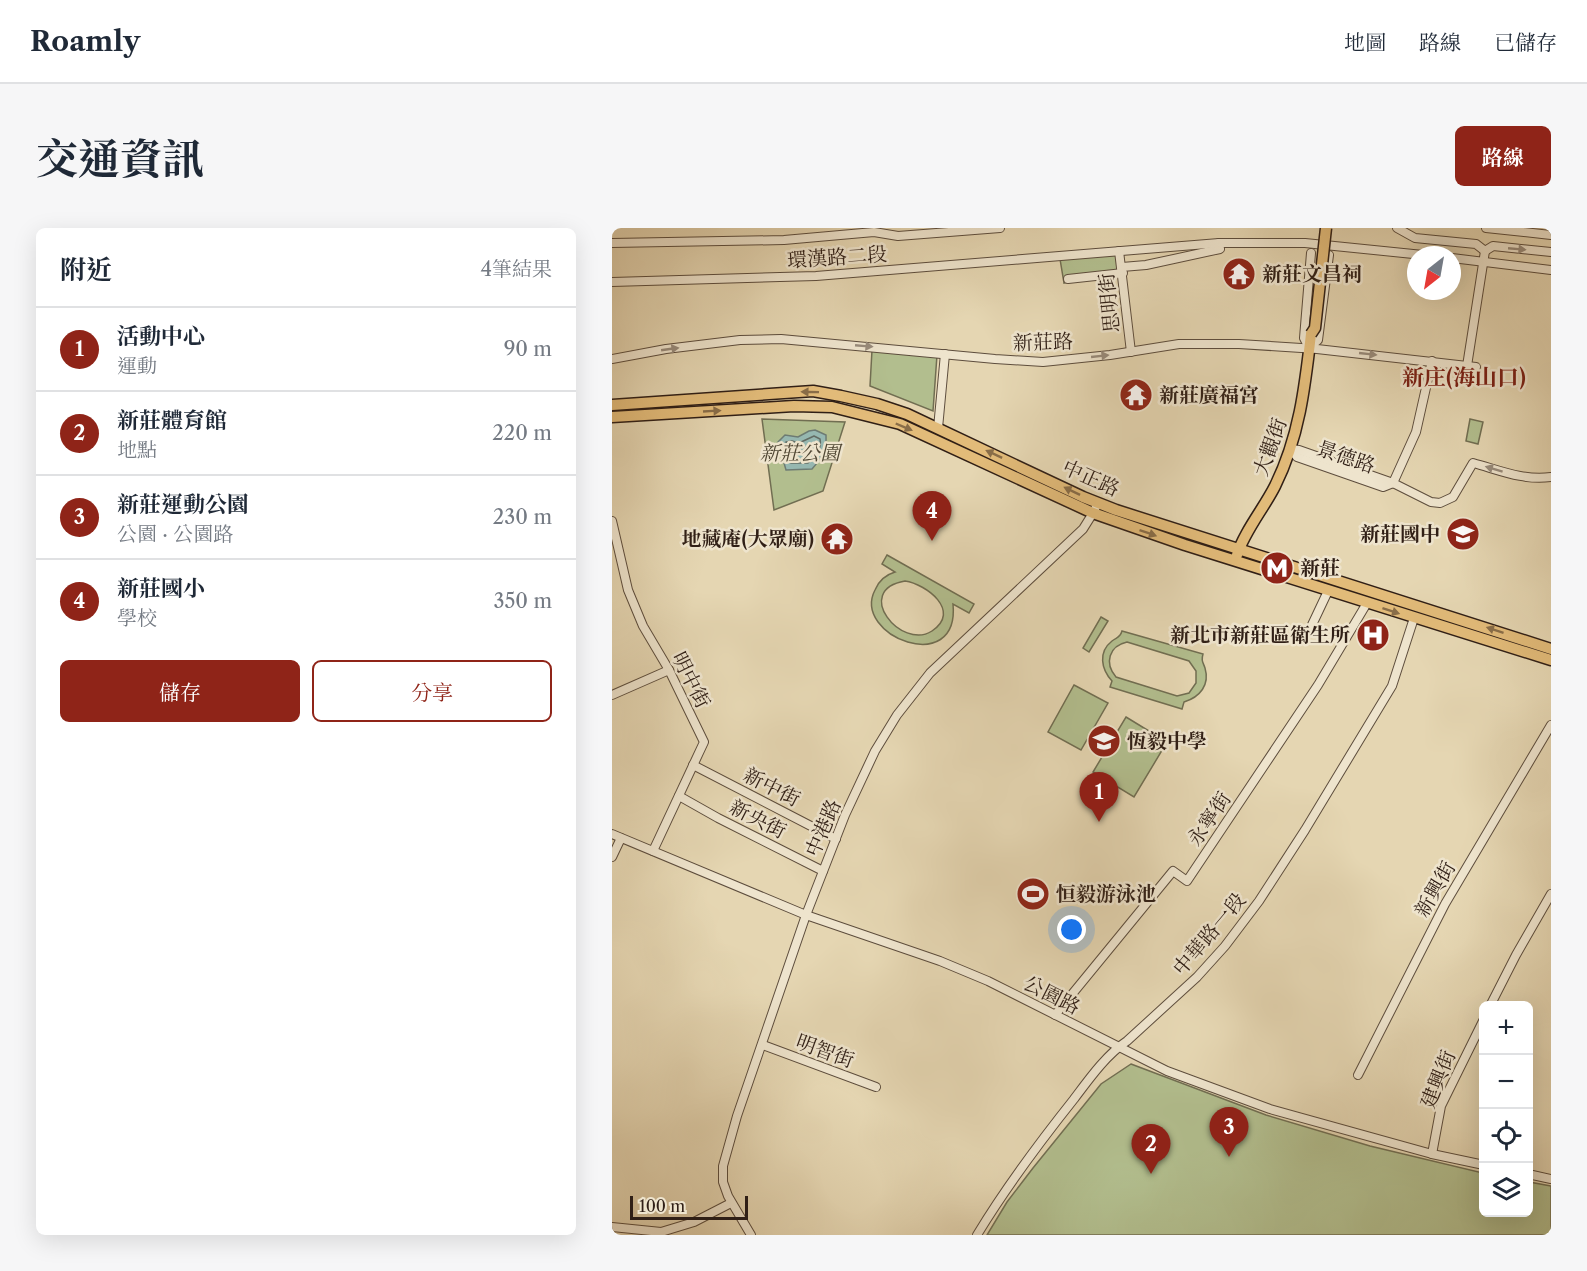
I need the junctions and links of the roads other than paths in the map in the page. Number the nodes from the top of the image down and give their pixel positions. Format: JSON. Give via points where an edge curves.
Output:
{"nodes":[{"id":1,"x":888,"y":228,"type":"edge"},
{"id":2,"x":1000,"y":228,"type":"edge"},
{"id":3,"x":1320,"y":228,"type":"edge"},
{"id":4,"x":1326,"y":228,"type":"edge"},
{"id":5,"x":1397,"y":228,"type":"edge"},
{"id":6,"x":1486,"y":228,"type":"edge"},
{"id":7,"x":874,"y":232,"type":"junction"},
{"id":8,"x":1551,"y":235,"type":"edge"},
{"id":9,"x":612,"y":243,"type":"edge"},
{"id":10,"x":1219,"y":243,"type":"junction"},
{"id":11,"x":1119,"y":251,"type":"junction"},
{"id":12,"x":1485,"y":251,"type":"junction"},
{"id":13,"x":1551,"y":252,"type":"edge"},
{"id":14,"x":1311,"y":253,"type":"dead end"},
{"id":15,"x":1407,"y":253,"type":"edge"},
{"id":16,"x":1329,"y":255,"type":"dead end"},
{"id":17,"x":1461,"y":259,"type":"edge"},
{"id":18,"x":1485,"y":262,"type":"junction"},
{"id":19,"x":1123,"y":270,"type":"junction"},
{"id":20,"x":1551,"y":270,"type":"edge"},
{"id":21,"x":1068,"y":279,"type":"dead end"},
{"id":22,"x":612,"y":282,"type":"edge"},
{"id":23,"x":1311,"y":334,"type":"junction"},
{"id":24,"x":1309,"y":348,"type":"junction"},
{"id":25,"x":1131,"y":352,"type":"junction"},
{"id":26,"x":945,"y":354,"type":"junction"},
{"id":27,"x":612,"y":359,"type":"edge"},
{"id":28,"x":1432,"y":361,"type":"junction"},
{"id":29,"x":612,"y":405,"type":"edge"},
{"id":30,"x":612,"y":417,"type":"edge"},
{"id":31,"x":938,"y":428,"type":"junction"},
{"id":32,"x":1291,"y":450,"type":"junction"},
{"id":33,"x":1551,"y":477,"type":"edge"},
{"id":34,"x":1393,"y":483,"type":"junction"},
{"id":35,"x":1095,"y":508,"type":"junction"},
{"id":36,"x":612,"y":521,"type":"edge"},
{"id":37,"x":1239,"y":549,"type":"junction"},
{"id":38,"x":1235,"y":561,"type":"junction"},
{"id":39,"x":1328,"y":591,"type":"junction"},
{"id":40,"x":1367,"y":603,"type":"junction"},
{"id":41,"x":1414,"y":618,"type":"junction"},
{"id":42,"x":1311,"y":627,"type":"dead end"},
{"id":43,"x":1551,"y":649,"type":"edge"},
{"id":44,"x":1551,"y":660,"type":"edge"},
{"id":45,"x":669,"y":670,"type":"junction"},
{"id":46,"x":612,"y":695,"type":"edge"},
{"id":47,"x":1551,"y":725,"type":"edge"},
{"id":48,"x":693,"y":765,"type":"junction"},
{"id":49,"x":679,"y":796,"type":"junction"},
{"id":50,"x":616,"y":836,"type":"edge"},
{"id":51,"x":836,"y":838,"type":"junction"},
{"id":52,"x":653,"y":851,"type":"junction"},
{"id":53,"x":612,"y":857,"type":"edge"},
{"id":54,"x":823,"y":871,"type":"junction"},
{"id":55,"x":1551,"y":894,"type":"edge"},
{"id":56,"x":1542,"y":910,"type":"junction"},
{"id":57,"x":806,"y":915,"type":"junction"},
{"id":58,"x":1551,"y":915,"type":"edge"},
{"id":59,"x":1492,"y":1001,"type":"edge"},
{"id":60,"x":1055,"y":1015,"type":"junction"},
{"id":61,"x":1479,"y":1029,"type":"edge"},
{"id":62,"x":763,"y":1046,"type":"junction"},
{"id":63,"x":1118,"y":1047,"type":"junction"},
{"id":64,"x":1358,"y":1076,"type":"dead end"},
{"id":65,"x":876,"y":1087,"type":"dead end"},
{"id":66,"x":1432,"y":1154,"type":"junction"},
{"id":67,"x":1479,"y":1164,"type":"edge"},
{"id":68,"x":1533,"y":1175,"type":"edge"},
{"id":69,"x":1551,"y":1179,"type":"edge"},
{"id":70,"x":731,"y":1203,"type":"junction"},
{"id":71,"x":612,"y":1227,"type":"edge"},
{"id":72,"x":751,"y":1235,"type":"edge"},
{"id":73,"x":977,"y":1235,"type":"edge"}],
"edges":[{"from":1,"to":7,"type":"street"},
{"from":2,"to":7,"type":"street","via":[[898,236]]},
{"from":3,"to":23,"type":"main road","via":[[1308,329]]},
{"from":4,"to":23,"type":"main road","bridge":true,"via":[[1315,328]]},
{"from":5,"to":12,"type":"street","via":[[1416,238],[1476,244]]},
{"from":6,"to":8,"type":"street"},
{"from":7,"to":9,"type":"street","via":[[784,240]]},
{"from":10,"to":11,"type":"street","name":"環漢路二段"},
{"from":10,"to":15,"type":"street","name":"環漢路二段","via":[[1305,243]]},
{"from":10,"to":19,"type":"street","via":[[1220,249]]},
{"from":11,"to":19,"type":"street","name":"思明街"},
{"from":11,"to":22,"type":"street","name":"環漢路二段","via":[[816,276]]},
{"from":12,"to":13,"type":"street","one_way":true,"via":[[1493,246]]},
{"from":12,"to":18,"type":"street"},
{"from":14,"to":24,"type":"street","name":"大觀街","via":[[1304,338]]},
{"from":16,"to":24,"type":"street","name":"大觀街","via":[[1318,340]]},
{"from":17,"to":18,"type":"street"},
{"from":18,"to":20,"type":"street"},
{"from":18,"to":28,"type":"street","name":"新莊路","via":[[1472,366]]},
{"from":19,"to":21,"type":"street"},
{"from":19,"to":25,"type":"street","name":"思明街"},
{"from":23,"to":24,"type":"main road","name":"大觀街"},
{"from":24,"to":25,"type":"street","name":"新莊路","via":[[1179,345]]},
{"from":24,"to":28,"type":"street","name":"新莊路","one_way":true},
{"from":24,"to":32,"type":"main road","name":"大觀街","via":[[1300,418]]},
{"from":26,"to":25,"type":"street","name":"新莊路","one_way":true,"via":[[1043,362]]},
{"from":27,"to":26,"type":"street","name":"新莊路","one_way":true,"via":[[740,340],[781,339]]},
{"from":26,"to":31,"type":"street"},
{"from":28,"to":34,"type":"street","via":[[1416,432]]},
{"from":31,"to":29,"type":"main road","name":"中正路","one_way":true,"via":[[877,404],[813,391]]},
{"from":30,"to":35,"type":"main road","name":"中正路","one_way":true,"via":[[832,407],[900,424]]},
{"from":35,"to":31,"type":"main road","name":"中正路","one_way":true},
{"from":32,"to":34,"type":"street","name":"景德路"},
{"from":32,"to":37,"type":"main road","name":"大觀街","via":[[1275,487]]},
{"from":33,"to":34,"type":"street","name":"景德路","one_way":true,"via":[[1522,477],[1473,463],[1453,497],[1440,502],[1431,502]]},
{"from":35,"to":37,"type":"main road","name":"中正路"},
{"from":35,"to":38,"type":"main road","name":"中正路","one_way":true},
{"from":35,"to":51,"type":"street","name":"中港路","via":[[1083,529],[930,673],[897,715],[875,751]]},
{"from":36,"to":45,"type":"street","name":"明中街","via":[[628,590],[642,627]]},
{"from":37,"to":38,"type":"main road","name":"大觀街"},
{"from":43,"to":37,"type":"main road","name":"中正路","one_way":true},
{"from":38,"to":39,"type":"main road","name":"中正路"},
{"from":39,"to":40,"type":"main road","name":"中正路"},
{"from":39,"to":42,"type":"street"},
{"from":40,"to":41,"type":"main road","name":"中正路","one_way":true},
{"from":40,"to":60,"type":"street","name":"永寧街","via":[[1313,693],[1187,881],[1173,871]]},
{"from":41,"to":44,"type":"main road","name":"中正路"},
{"from":41,"to":63,"type":"street","name":"中華路一段","via":[[1392,686],[1255,907],[1197,977]]},
{"from":45,"to":46,"type":"street"},
{"from":45,"to":48,"type":"street","name":"明中街","via":[[704,742]]},
{"from":47,"to":64,"type":"street","name":"新興街","via":[[1440,912]]},
{"from":48,"to":49,"type":"street","name":"明中街"},
{"from":48,"to":51,"type":"street","name":"新中街"},
{"from":49,"to":52,"type":"street","name":"明中街"},
{"from":49,"to":54,"type":"street","name":"新央街"},
{"from":50,"to":52,"type":"street","name":"公園路"},
{"from":50,"to":53,"type":"street"},
{"from":51,"to":54,"type":"street","name":"中港路"},
{"from":52,"to":57,"type":"street","name":"公園路"},
{"from":54,"to":57,"type":"street","name":"中港路"},
{"from":55,"to":56,"type":"street"},
{"from":56,"to":58,"type":"street"},
{"from":56,"to":59,"type":"street"},
{"from":57,"to":60,"type":"street","name":"公園路","via":[[940,961]]},
{"from":57,"to":62,"type":"street","name":"中港路"},
{"from":60,"to":63,"type":"street","name":"公園路"},
{"from":61,"to":66,"type":"street","name":"建興街","via":[[1441,1106]]},
{"from":62,"to":65,"type":"street","name":"明智街"},
{"from":62,"to":70,"type":"street","name":"中港路","via":[[723,1166],[723,1182]]},
{"from":63,"to":66,"type":"street","name":"公園路","via":[[1167,1071],[1270,1109]]},
{"from":63,"to":73,"type":"street","name":"中華路一段","via":[[1034,1149]]},
{"from":66,"to":67,"type":"street","name":"公園路"},
{"from":68,"to":69,"type":"street"},
{"from":70,"to":71,"type":"street","via":[[694,1222],[661,1232]]},
{"from":70,"to":72,"type":"street","name":"中港路"}]}
